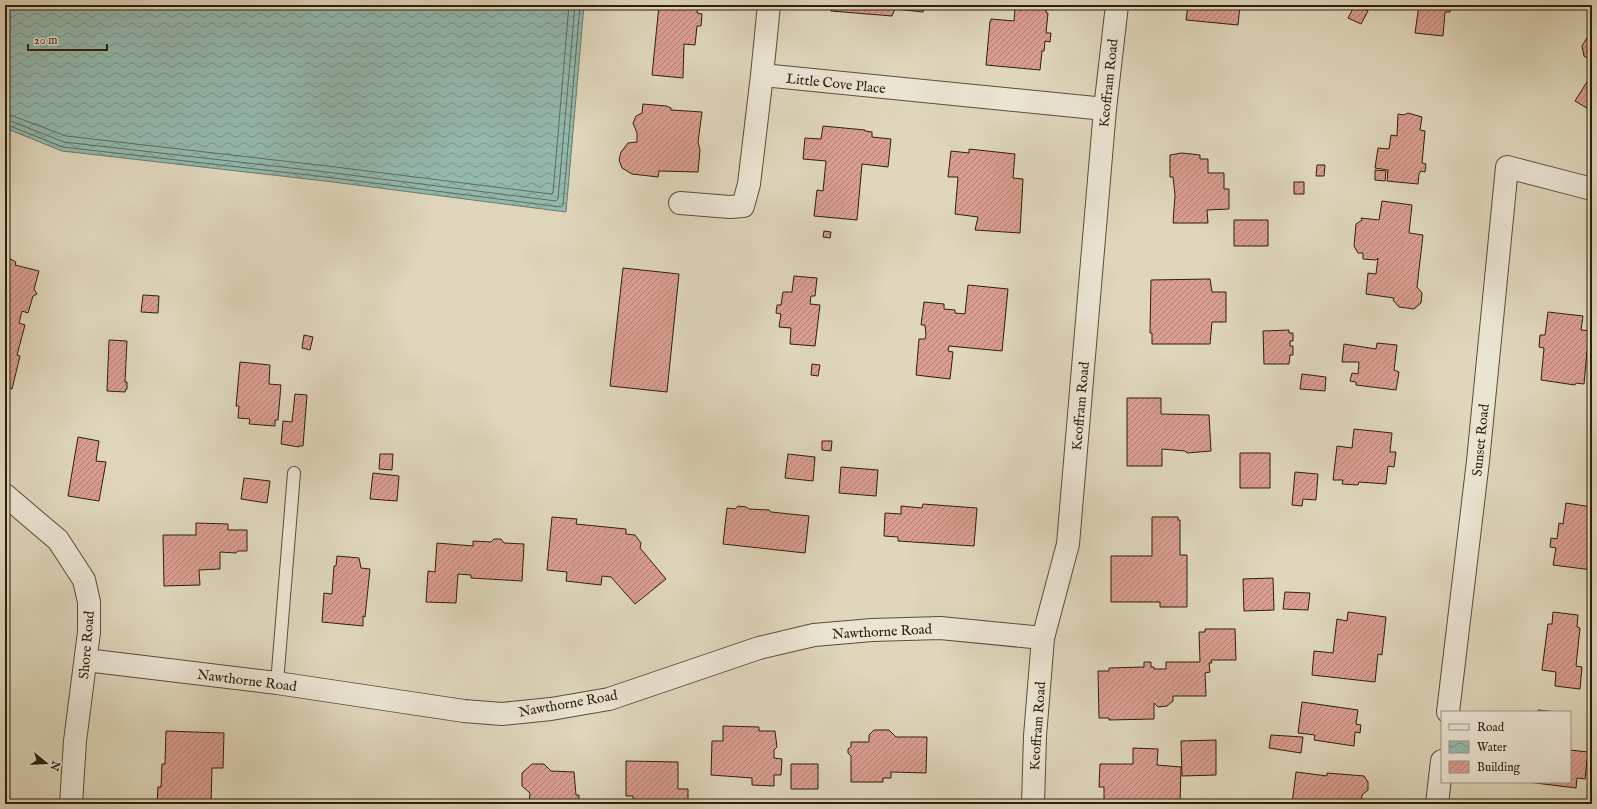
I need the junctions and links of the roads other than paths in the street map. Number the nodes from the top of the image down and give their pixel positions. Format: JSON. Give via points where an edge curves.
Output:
{"nodes":[{"id":1,"x":769,"y":5,"type":"edge"},
{"id":2,"x":1117,"y":5,"type":"edge"},
{"id":3,"x":762,"y":75,"type":"junction"},
{"id":4,"x":1105,"y":109,"type":"junction"},
{"id":5,"x":1592,"y":189,"type":"edge"},
{"id":6,"x":680,"y":202,"type":"dead end"},
{"id":7,"x":294,"y":473,"type":"dead end"},
{"id":8,"x":5,"y":495,"type":"edge"},
{"id":9,"x":1043,"y":638,"type":"junction"},
{"id":10,"x":86,"y":660,"type":"junction"},
{"id":11,"x":277,"y":683,"type":"junction"},
{"id":12,"x":1448,"y":711,"type":"edge"},
{"id":13,"x":1441,"y":769,"type":"edge"},
{"id":14,"x":72,"y":804,"type":"edge"},
{"id":15,"x":1033,"y":804,"type":"edge"},
{"id":16,"x":1437,"y":804,"type":"edge"}],
"edges":[{"from":1,"to":3,"type":"street"},
{"from":2,"to":4,"type":"street","name":"Keoffram Road"},
{"from":3,"to":4,"type":"street","name":"Little Cove Place"},
{"from":3,"to":6,"type":"street","via":[[749,184],[743,206],[730,208]]},
{"from":4,"to":9,"type":"street","name":"Keoffram Road","via":[[1068,544]]},
{"from":5,"to":12,"type":"street","name":"Sunset Road","via":[[1507,167],[1478,461]]},
{"from":7,"to":11,"type":"lane"},
{"from":8,"to":10,"type":"street","name":"Shore Road","via":[[58,540],[84,580],[89,602]]},
{"from":9,"to":11,"type":"street","name":"Nawthorne Road","via":[[940,628],[814,635],[751,650],[609,699],[502,714]]},
{"from":9,"to":15,"type":"street","name":"Keoffram Road","via":[[1035,736]]},
{"from":10,"to":11,"type":"street","name":"Nawthorne Road"},
{"from":10,"to":14,"type":"street","name":"Shore Road","via":[[75,741]]},
{"from":13,"to":16,"type":"street"}]}
